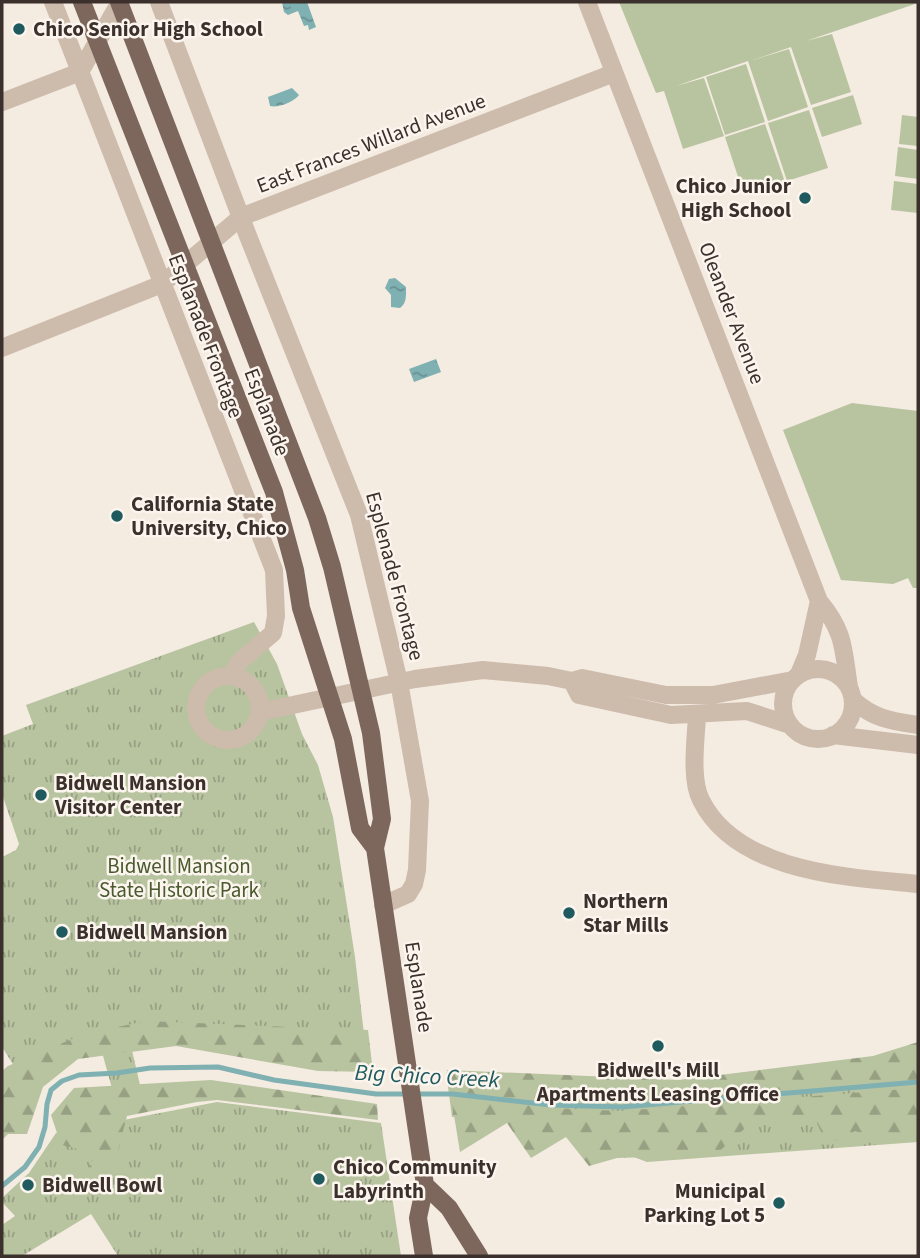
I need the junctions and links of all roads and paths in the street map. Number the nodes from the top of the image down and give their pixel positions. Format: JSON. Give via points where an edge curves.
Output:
{"nodes":[{"id":1,"x":53,"y":2,"type":"edge"},
{"id":2,"x":82,"y":2,"type":"edge"},
{"id":3,"x":119,"y":2,"type":"edge"},
{"id":4,"x":159,"y":2,"type":"edge"},
{"id":5,"x":587,"y":2,"type":"edge"},
{"id":6,"x":97,"y":41,"type":"junction"},
{"id":7,"x":80,"y":72,"type":"junction"},
{"id":8,"x":614,"y":73,"type":"junction"},
{"id":9,"x":2,"y":102,"type":"edge"},
{"id":10,"x":241,"y":217,"type":"junction"},
{"id":11,"x":211,"y":243,"type":"junction"},
{"id":12,"x":185,"y":265,"type":"junction"},
{"id":13,"x":162,"y":284,"type":"junction"},
{"id":14,"x":2,"y":348,"type":"edge"},
{"id":15,"x":819,"y":601,"type":"junction"},
{"id":16,"x":231,"y":677,"type":"junction"},
{"id":17,"x":796,"y":677,"type":"junction"},
{"id":18,"x":572,"y":681,"type":"junction"},
{"id":19,"x":399,"y":682,"type":"junction"},
{"id":20,"x":361,"y":690,"type":"junction"},
{"id":21,"x":851,"y":694,"type":"junction"},
{"id":22,"x":331,"y":696,"type":"junction"},
{"id":23,"x":260,"y":712,"type":"junction"},
{"id":24,"x":697,"y":715,"type":"junction"},
{"id":25,"x":790,"y":725,"type":"junction"},
{"id":26,"x":918,"y":725,"type":"edge"},
{"id":27,"x":833,"y":736,"type":"junction"},
{"id":28,"x":918,"y":745,"type":"edge"},
{"id":29,"x":375,"y":848,"type":"junction"},
{"id":30,"x":918,"y":884,"type":"edge"},
{"id":31,"x":383,"y":905,"type":"junction"},
{"id":32,"x":425,"y":1185,"type":"junction"},
{"id":33,"x":424,"y":1256,"type":"edge"},
{"id":34,"x":479,"y":1256,"type":"edge"}],
"edges":[{"from":1,"to":7,"type":"street","name":"Esplanade Frontage"},
{"from":2,"to":6,"type":"main road","name":"Esplanade"},
{"from":3,"to":6,"type":"street"},
{"from":3,"to":11,"type":"main road","name":"Esplanade"},
{"from":4,"to":10,"type":"street"},
{"from":5,"to":8,"type":"street","name":"Oleander Avenue"},
{"from":6,"to":7,"type":"street"},
{"from":6,"to":12,"type":"main road","name":"Esplanade"},
{"from":7,"to":9,"type":"street"},
{"from":7,"to":13,"type":"street","name":"Esplanade Frontage"},
{"from":8,"to":10,"type":"street","name":"East Frances Willard Avenue"},
{"from":8,"to":15,"type":"street","name":"Oleander Avenue"},
{"from":10,"to":11,"type":"street","name":"East Frances Willard Avenue"},
{"from":10,"to":19,"type":"street","name":"Esplenade Frontage","via":[[359,515]]},
{"from":11,"to":12,"type":"street","name":"East Frances Willard Avenue"},
{"from":11,"to":20,"type":"main road","name":"Esplanade","via":[[317,518]]},
{"from":12,"to":13,"type":"street","name":"East Frances Willard Avenue"},
{"from":12,"to":22,"type":"main road","name":"Esplanade","via":[[274,492],[302,608]]},
{"from":13,"to":14,"type":"street","name":"East Frances Willard Avenue"},
{"from":13,"to":16,"type":"street","name":"Esplanade Frontage","via":[[274,570],[273,633],[239,662]]},
{"from":15,"to":17,"type":"street","via":[[807,655]]},
{"from":15,"to":21,"type":"street","name":"Oleander Avenue","via":[[835,620],[842,638]]},
{"from":16,"to":23,"type":"street","via":[[256,692]]},
{"from":16,"to":23,"type":"street","via":[[217,678],[201,692],[196,712],[205,730],[223,740],[243,737]]},
{"from":17,"to":18,"type":"street","via":[[713,695],[666,695],[582,678]]},
{"from":17,"to":21,"type":"street","via":[[819,669],[830,671]]},
{"from":17,"to":25,"type":"street","via":[[784,698]]},
{"from":18,"to":19,"type":"street","via":[[483,670]]},
{"from":18,"to":24,"type":"street","via":[[579,695],[671,715]]},
{"from":19,"to":20,"type":"street"},
{"from":19,"to":31,"type":"street","name":"Esplenade Frontage","via":[[420,801],[417,870],[408,894]]},
{"from":20,"to":22,"type":"street"},
{"from":20,"to":29,"type":"main road","name":"Esplanade","via":[[382,819]]},
{"from":21,"to":26,"type":"street","via":[[864,710],[884,720]]},
{"from":21,"to":27,"type":"street","via":[[852,716]]},
{"from":22,"to":23,"type":"street"},
{"from":22,"to":29,"type":"main road","name":"Esplanade","via":[[360,828]]},
{"from":24,"to":25,"type":"street","via":[[747,710]]},
{"from":24,"to":30,"type":"street","via":[[695,772],[701,800],[724,830],[758,854],[819,873]]},
{"from":25,"to":27,"type":"street","via":[[806,737]]},
{"from":27,"to":28,"type":"street"},
{"from":29,"to":31,"type":"main road","name":"Esplanade"},
{"from":31,"to":32,"type":"main road","name":"Esplanade"},
{"from":32,"to":33,"type":"main road","name":"Esplanade","via":[[418,1218]]},
{"from":32,"to":34,"type":"main road","via":[[449,1208]]}]}
